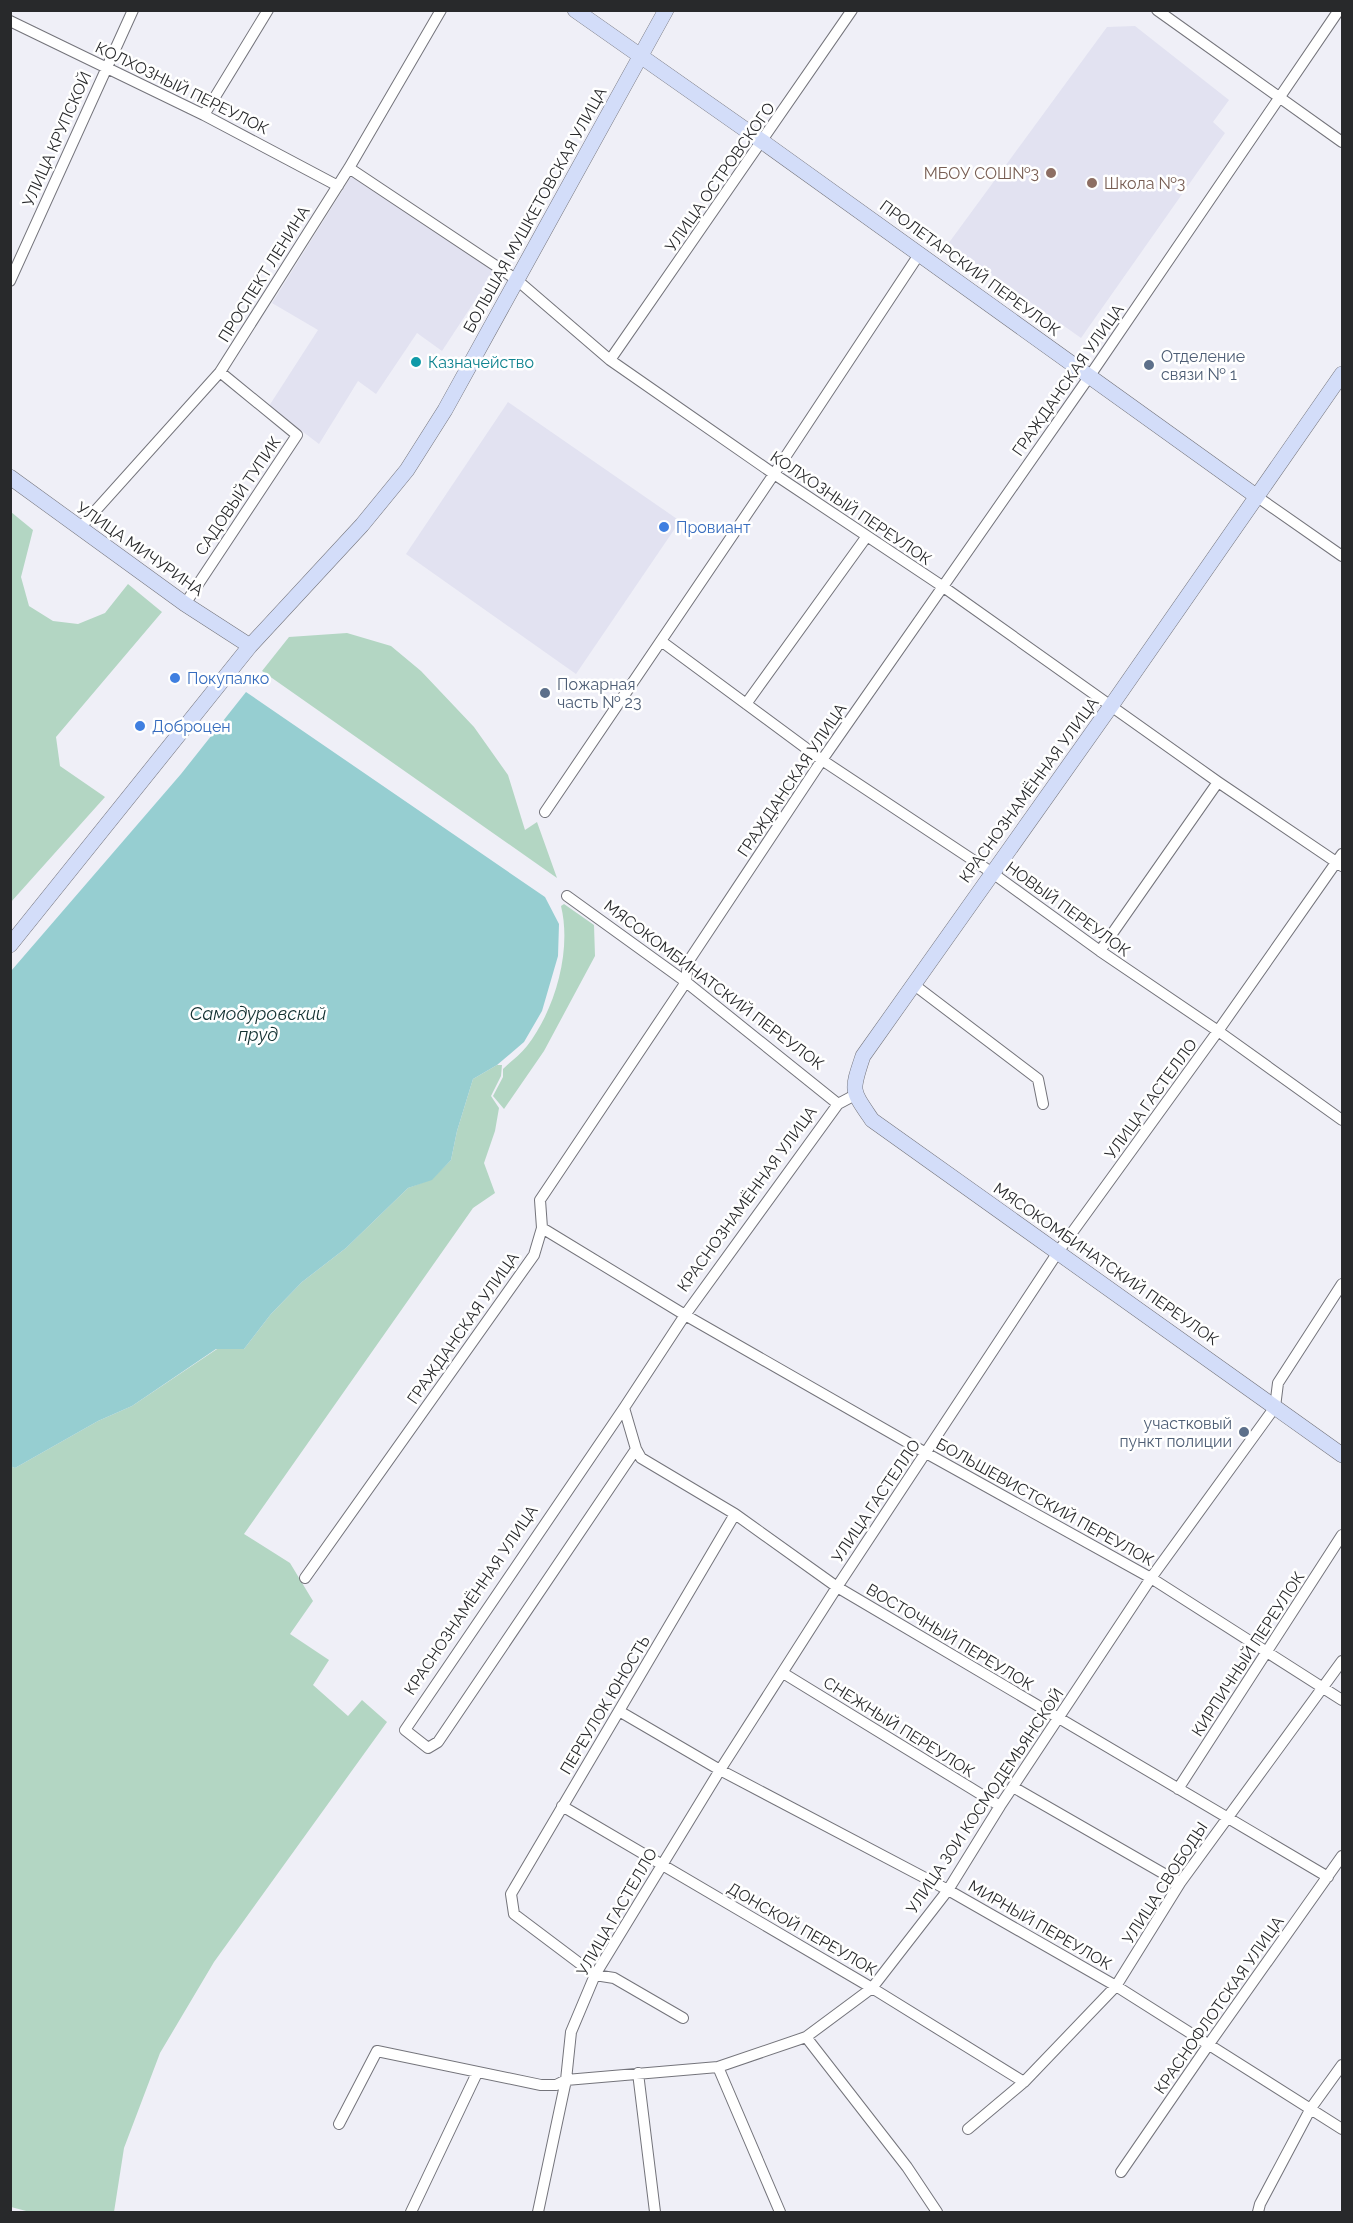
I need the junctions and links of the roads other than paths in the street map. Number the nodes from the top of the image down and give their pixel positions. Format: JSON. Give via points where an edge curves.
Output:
{"nodes":[{"id":1,"x":133,"y":10,"type":"edge"},
{"id":2,"x":268,"y":10,"type":"edge"},
{"id":3,"x":441,"y":10,"type":"edge"},
{"id":4,"x":575,"y":10,"type":"edge"},
{"id":5,"x":666,"y":10,"type":"edge"},
{"id":6,"x":852,"y":10,"type":"edge"},
{"id":7,"x":1157,"y":10,"type":"edge"},
{"id":8,"x":1339,"y":10,"type":"edge"},
{"id":9,"x":10,"y":21,"type":"edge"},
{"id":10,"x":640,"y":57,"type":"junction"},
{"id":11,"x":106,"y":67,"type":"junction"},
{"id":12,"x":1280,"y":97,"type":"junction"},
{"id":13,"x":204,"y":115,"type":"junction"},
{"id":14,"x":764,"y":141,"type":"junction"},
{"id":15,"x":1342,"y":142,"type":"edge"},
{"id":16,"x":349,"y":168,"type":"junction"},
{"id":17,"x":338,"y":186,"type":"junction"},
{"id":18,"x":920,"y":253,"type":"junction"},
{"id":19,"x":517,"y":280,"type":"junction"},
{"id":20,"x":10,"y":281,"type":"edge"},
{"id":21,"x":610,"y":360,"type":"junction"},
{"id":22,"x":220,"y":372,"type":"junction"},
{"id":23,"x":1342,"y":374,"type":"edge"},
{"id":24,"x":1089,"y":377,"type":"junction"},
{"id":25,"x":774,"y":474,"type":"junction"},
{"id":26,"x":10,"y":477,"type":"edge"},
{"id":27,"x":1256,"y":496,"type":"junction"},
{"id":28,"x":79,"y":529,"type":"junction"},
{"id":29,"x":867,"y":536,"type":"junction"},
{"id":30,"x":1342,"y":556,"type":"edge"},
{"id":31,"x":942,"y":586,"type":"junction"},
{"id":32,"x":185,"y":604,"type":"junction"},
{"id":33,"x":661,"y":641,"type":"junction"},
{"id":34,"x":250,"y":646,"type":"junction"},
{"id":35,"x":746,"y":704,"type":"junction"},
{"id":36,"x":1111,"y":705,"type":"junction"},
{"id":37,"x":822,"y":760,"type":"junction"},
{"id":38,"x":1218,"y":782,"type":"junction"},
{"id":39,"x":545,"y":812,"type":"dead end"},
{"id":40,"x":1341,"y":861,"type":"edge"},
{"id":41,"x":991,"y":872,"type":"junction"},
{"id":42,"x":567,"y":896,"type":"dead end"},
{"id":43,"x":10,"y":945,"type":"edge"},
{"id":44,"x":1100,"y":951,"type":"junction"},
{"id":45,"x":686,"y":982,"type":"junction"},
{"id":46,"x":913,"y":984,"type":"junction"},
{"id":47,"x":1218,"y":1031,"type":"junction"},
{"id":48,"x":855,"y":1095,"type":"junction"},
{"id":49,"x":838,"y":1104,"type":"junction"},
{"id":50,"x":1043,"y":1104,"type":"dead end"},
{"id":51,"x":1342,"y":1120,"type":"edge"},
{"id":52,"x":542,"y":1228,"type":"junction"},
{"id":53,"x":1058,"y":1252,"type":"junction"},
{"id":54,"x":1342,"y":1284,"type":"edge"},
{"id":55,"x":685,"y":1315,"type":"junction"},
{"id":56,"x":1275,"y":1407,"type":"junction"},
{"id":57,"x":624,"y":1408,"type":"junction"},
{"id":58,"x":636,"y":1449,"type":"junction"},
{"id":59,"x":926,"y":1453,"type":"junction"},
{"id":60,"x":1342,"y":1455,"type":"edge"},
{"id":61,"x":735,"y":1514,"type":"junction"},
{"id":62,"x":1342,"y":1535,"type":"edge"},
{"id":63,"x":305,"y":1578,"type":"dead end"},
{"id":64,"x":1151,"y":1578,"type":"junction"},
{"id":65,"x":837,"y":1587,"type":"junction"},
{"id":66,"x":1266,"y":1652,"type":"junction"},
{"id":67,"x":1342,"y":1661,"type":"edge"},
{"id":68,"x":783,"y":1673,"type":"junction"},
{"id":69,"x":1324,"y":1688,"type":"junction"},
{"id":70,"x":1342,"y":1700,"type":"edge"},
{"id":71,"x":619,"y":1711,"type":"junction"},
{"id":72,"x":1059,"y":1719,"type":"junction"},
{"id":73,"x":720,"y":1770,"type":"junction"},
{"id":74,"x":1013,"y":1787,"type":"junction"},
{"id":75,"x":1179,"y":1788,"type":"junction"},
{"id":76,"x":562,"y":1806,"type":"junction"},
{"id":77,"x":999,"y":1806,"type":"junction"},
{"id":78,"x":1227,"y":1816,"type":"junction"},
{"id":79,"x":1342,"y":1856,"type":"edge"},
{"id":80,"x":662,"y":1864,"type":"junction"},
{"id":81,"x":1328,"y":1877,"type":"junction"},
{"id":82,"x":1180,"y":1883,"type":"junction"},
{"id":83,"x":948,"y":1890,"type":"junction"},
{"id":84,"x":595,"y":1975,"type":"junction"},
{"id":85,"x":1116,"y":1986,"type":"junction"},
{"id":86,"x":872,"y":1988,"type":"junction"},
{"id":87,"x":683,"y":2018,"type":"dead end"},
{"id":88,"x":806,"y":2037,"type":"junction"},
{"id":89,"x":1209,"y":2044,"type":"junction"},
{"id":90,"x":1342,"y":2065,"type":"edge"},
{"id":91,"x":718,"y":2067,"type":"junction"},
{"id":92,"x":477,"y":2073,"type":"junction"},
{"id":93,"x":638,"y":2073,"type":"junction"},
{"id":94,"x":566,"y":2080,"type":"junction"},
{"id":95,"x":1024,"y":2082,"type":"junction"},
{"id":96,"x":1311,"y":2108,"type":"junction"},
{"id":97,"x":339,"y":2124,"type":"dead end"},
{"id":98,"x":968,"y":2129,"type":"dead end"},
{"id":99,"x":1342,"y":2129,"type":"edge"},
{"id":100,"x":1121,"y":2172,"type":"dead end"},
{"id":101,"x":1259,"y":2208,"type":"edge"},
{"id":102,"x":411,"y":2212,"type":"edge"},
{"id":103,"x":538,"y":2212,"type":"edge"},
{"id":104,"x":655,"y":2212,"type":"edge"},
{"id":105,"x":780,"y":2212,"type":"edge"},
{"id":106,"x":937,"y":2212,"type":"edge"}],
"edges":[{"from":1,"to":11,"type":"street","name":"УЛИЦА КРУПСКОЙ"},
{"from":2,"to":13,"type":"street"},
{"from":3,"to":16,"type":"street","name":"ПРОСПЕКТ ЛЕНИНА"},
{"from":4,"to":10,"type":"main road","name":"ПРОЛЕТАРСКИЙ ПЕРЕУЛОК"},
{"from":5,"to":10,"type":"main road","name":"БОЛЬШАЯ МУШКЕТОВСКАЯ УЛИЦА"},
{"from":6,"to":14,"type":"street","name":"УЛИЦА ОСТРОВСКОГО"},
{"from":7,"to":12,"type":"street"},
{"from":8,"to":12,"type":"street","name":"ГРАЖДАНСКАЯ УЛИЦА"},
{"from":9,"to":11,"type":"street","name":"КОЛХОЗНЫЙ ПЕРЕУЛОК"},
{"from":10,"to":14,"type":"main road","name":"ПРОЛЕТАРСКИЙ ПЕРЕУЛОК"},
{"from":10,"to":19,"type":"main road","name":"БОЛЬШАЯ МУШКЕТОВСКАЯ УЛИЦА"},
{"from":11,"to":13,"type":"street","name":"КОЛХОЗНЫЙ ПЕРЕУЛОК"},
{"from":11,"to":20,"type":"street","name":"УЛИЦА КРУПСКОЙ"},
{"from":12,"to":15,"type":"street"},
{"from":12,"to":24,"type":"street","name":"ГРАЖДАНСКАЯ УЛИЦА"},
{"from":13,"to":17,"type":"street","name":"КОЛХОЗНЫЙ ПЕРЕУЛОК"},
{"from":14,"to":18,"type":"main road","name":"ПРОЛЕТАРСКИЙ ПЕРЕУЛОК"},
{"from":14,"to":21,"type":"street","name":"УЛИЦА ОСТРОВСКОГО"},
{"from":16,"to":17,"type":"street","name":"ПРОСПЕКТ ЛЕНИНА"},
{"from":16,"to":19,"type":"street","name":"КОЛХОЗНЫЙ ПЕРЕУЛОК"},
{"from":17,"to":22,"type":"street","name":"ПРОСПЕКТ ЛЕНИНА"},
{"from":18,"to":24,"type":"main road","name":"ПРОЛЕТАРСКИЙ ПЕРЕУЛОК"},
{"from":18,"to":25,"type":"street"},
{"from":19,"to":21,"type":"street","name":"КОЛХОЗНЫЙ ПЕРЕУЛОК"},
{"from":19,"to":34,"type":"main road","name":"БОЛЬШАЯ МУШКЕТОВСКАЯ УЛИЦА","via":[[407,470],[362,525]]},
{"from":21,"to":25,"type":"street","name":"КОЛХОЗНЫЙ ПЕРЕУЛОК"},
{"from":22,"to":28,"type":"street","name":"ПРОСПЕКТ ЛЕНИНА"},
{"from":22,"to":32,"type":"street","name":"САДОВЫЙ ТУПИК","via":[[297,435]]},
{"from":23,"to":27,"type":"main road","name":"КРАСНОЗНАМЁННАЯ УЛИЦА"},
{"from":24,"to":27,"type":"main road","name":"ПРОЛЕТАРСКИЙ ПЕРЕУЛОК"},
{"from":24,"to":31,"type":"street","name":"ГРАЖДАНСКАЯ УЛИЦА"},
{"from":25,"to":29,"type":"street","name":"КОЛХОЗНЫЙ ПЕРЕУЛОК"},
{"from":25,"to":33,"type":"street"},
{"from":26,"to":28,"type":"main road","name":"УЛИЦА МИЧУРИНА"},
{"from":27,"to":30,"type":"street","name":"ПРОЛЕТАРСКИЙ ПЕРЕУЛОК"},
{"from":27,"to":36,"type":"main road","name":"КРАСНОЗНАМЁННАЯ УЛИЦА"},
{"from":28,"to":32,"type":"main road","name":"УЛИЦА МИЧУРИНА"},
{"from":29,"to":31,"type":"street","name":"КОЛХОЗНЫЙ ПЕРЕУЛОК"},
{"from":29,"to":35,"type":"street"},
{"from":31,"to":36,"type":"street","name":"КОЛХОЗНЫЙ ПЕРЕУЛОК"},
{"from":31,"to":37,"type":"street","name":"ГРАЖДАНСКАЯ УЛИЦА"},
{"from":32,"to":34,"type":"main road","name":"УЛИЦА МИЧУРИНА"},
{"from":33,"to":35,"type":"street","name":"НОВЫЙ ПЕРЕУЛОК"},
{"from":33,"to":39,"type":"street"},
{"from":34,"to":43,"type":"main road","name":"БОЛЬШАЯ МУШКЕТОВСКАЯ УЛИЦА"},
{"from":35,"to":37,"type":"street","name":"НОВЫЙ ПЕРЕУЛОК"},
{"from":36,"to":38,"type":"street","name":"КОЛХОЗНЫЙ ПЕРЕУЛОК"},
{"from":36,"to":41,"type":"main road","name":"КРАСНОЗНАМЁННАЯ УЛИЦА"},
{"from":37,"to":41,"type":"street","name":"НОВЫЙ ПЕРЕУЛОК"},
{"from":37,"to":45,"type":"street","name":"ГРАЖДАНСКАЯ УЛИЦА","via":[[688,962]]},
{"from":38,"to":40,"type":"street","name":"КОЛХОЗНЫЙ ПЕРЕУЛОК"},
{"from":38,"to":44,"type":"street"},
{"from":40,"to":47,"type":"street","name":"УЛИЦА ГАСТЕЛЛО"},
{"from":41,"to":44,"type":"street","name":"НОВЫЙ ПЕРЕУЛОК"},
{"from":41,"to":46,"type":"main road","name":"КРАСНОЗНАМЁННАЯ УЛИЦА"},
{"from":42,"to":45,"type":"street","name":"МЯСОКОМБИНАТСКИЙ ПЕРЕУЛОК"},
{"from":44,"to":47,"type":"street","name":"НОВЫЙ ПЕРЕУЛОК"},
{"from":45,"to":49,"type":"street","name":"МЯСОКОМБИНАТСКИЙ ПЕРЕУЛОК"},
{"from":45,"to":52,"type":"street","name":"ГРАЖДАНСКАЯ УЛИЦА","via":[[540,1200]]},
{"from":46,"to":48,"type":"main road","name":"КРАСНОЗНАМЁННАЯ УЛИЦА","via":[[863,1056],[854,1082]]},
{"from":46,"to":50,"type":"street","via":[[1038,1079]]},
{"from":47,"to":51,"type":"street","name":"НОВЫЙ ПЕРЕУЛОК"},
{"from":47,"to":53,"type":"street","name":"УЛИЦА ГАСТЕЛЛО"},
{"from":48,"to":49,"type":"street","name":"КРАСНОЗНАМЁННАЯ УЛИЦА"},
{"from":48,"to":53,"type":"main road","name":"МЯСОКОМБИНАТСКИЙ ПЕРЕУЛОК","via":[[872,1120]]},
{"from":49,"to":55,"type":"street","name":"КРАСНОЗНАМЁННАЯ УЛИЦА"},
{"from":52,"to":55,"type":"street","name":"БОЛЬШЕВИСТСКИЙ ПЕРЕУЛОК"},
{"from":52,"to":63,"type":"street","name":"ГРАЖДАНСКАЯ УЛИЦА","via":[[534,1255]]},
{"from":53,"to":56,"type":"main road","name":"МЯСОКОМБИНАТСКИЙ ПЕРЕУЛОК"},
{"from":53,"to":59,"type":"street","name":"УЛИЦА ГАСТЕЛЛО"},
{"from":54,"to":56,"type":"street","name":"УЛИЦА ЗОИ КОСМОДЕМЬЯНСКОЙ","via":[[1278,1383]]},
{"from":55,"to":57,"type":"street","name":"КРАСНОЗНАМЁННАЯ УЛИЦА"},
{"from":55,"to":59,"type":"street","name":"БОЛЬШЕВИСТСКИЙ ПЕРЕУЛОК"},
{"from":56,"to":60,"type":"main road","name":"МЯСОКОМБИНАТСКИЙ ПЕРЕУЛОК"},
{"from":56,"to":64,"type":"street","name":"УЛИЦА ЗОИ КОСМОДЕМЬЯНСКОЙ"},
{"from":57,"to":58,"type":"street"},
{"from":57,"to":58,"type":"street","name":"КРАСНОЗНАМЁННАЯ УЛИЦА","via":[[405,1730],[422,1744],[428,1748],[438,1742]]},
{"from":58,"to":61,"type":"street","name":"ВОСТОЧНЫЙ ПЕРЕУЛОК","via":[[640,1458]]},
{"from":59,"to":64,"type":"street","name":"БОЛЬШЕВИСТСКИЙ ПЕРЕУЛОК"},
{"from":59,"to":65,"type":"street","name":"УЛИЦА ГАСТЕЛЛО"},
{"from":61,"to":65,"type":"street","name":"ВОСТОЧНЫЙ ПЕРЕУЛОК"},
{"from":61,"to":71,"type":"street","name":"ПЕРЕУЛОК ЮНОСТЬ"},
{"from":62,"to":66,"type":"street","name":"КИРПИЧНЫЙ ПЕРЕУЛОК"},
{"from":64,"to":66,"type":"street","name":"БОЛЬШЕВИСТСКИЙ ПЕРЕУЛОК"},
{"from":64,"to":72,"type":"street","name":"УЛИЦА ЗОИ КОСМОДЕМЬЯНСКОЙ"},
{"from":65,"to":68,"type":"street","name":"УЛИЦА ГАСТЕЛЛО"},
{"from":65,"to":72,"type":"street","name":"ВОСТОЧНЫЙ ПЕРЕУЛОК"},
{"from":66,"to":69,"type":"street","name":"БОЛЬШЕВИСТСКИЙ ПЕРЕУЛОК"},
{"from":66,"to":75,"type":"street","name":"КИРПИЧНЫЙ ПЕРЕУЛОК"},
{"from":67,"to":69,"type":"street","name":"УЛИЦА СВОБОДЫ"},
{"from":68,"to":73,"type":"street","name":"УЛИЦА ГАСТЕЛЛО"},
{"from":68,"to":77,"type":"street","name":"СНЕЖНЫЙ ПЕРЕУЛОК"},
{"from":69,"to":70,"type":"street","name":"БОЛЬШЕВИСТСКИЙ ПЕРЕУЛОК"},
{"from":69,"to":78,"type":"street","name":"УЛИЦА СВОБОДЫ"},
{"from":71,"to":73,"type":"street","name":"МИРНЫЙ ПЕРЕУЛОК"},
{"from":71,"to":76,"type":"street","name":"ПЕРЕУЛОК ЮНОСТЬ"},
{"from":72,"to":74,"type":"street","name":"УЛИЦА ЗОИ КОСМОДЕМЬЯНСКОЙ"},
{"from":72,"to":75,"type":"street","name":"ВОСТОЧНЫЙ ПЕРЕУЛОК"},
{"from":73,"to":80,"type":"street","name":"УЛИЦА ГАСТЕЛЛО"},
{"from":73,"to":83,"type":"street","name":"МИРНЫЙ ПЕРЕУЛОК"},
{"from":74,"to":77,"type":"street","name":"УЛИЦА ЗОИ КОСМОДЕМЬЯНСКОЙ"},
{"from":74,"to":82,"type":"street"},
{"from":75,"to":78,"type":"street","name":"ВОСТОЧНЫЙ ПЕРЕУЛОК"},
{"from":76,"to":80,"type":"street","name":"ДОНСКОЙ ПЕРЕУЛОК"},
{"from":76,"to":84,"type":"street","name":"ПЕРЕУЛОК ЮНОСТЬ","via":[[511,1894],[514,1914]]},
{"from":77,"to":83,"type":"street","name":"УЛИЦА ЗОИ КОСМОДЕМЬЯНСКОЙ"},
{"from":78,"to":81,"type":"street","name":"ВОСТОЧНЫЙ ПЕРЕУЛОК"},
{"from":78,"to":82,"type":"street","name":"УЛИЦА СВОБОДЫ"},
{"from":79,"to":81,"type":"street","name":"КРАСНОФЛОТСКАЯ УЛИЦА"},
{"from":80,"to":84,"type":"street","name":"УЛИЦА ГАСТЕЛЛО"},
{"from":80,"to":86,"type":"street","name":"ДОНСКОЙ ПЕРЕУЛОК"},
{"from":81,"to":89,"type":"street","name":"КРАСНОФЛОТСКАЯ УЛИЦА"},
{"from":82,"to":85,"type":"street","name":"УЛИЦА СВОБОДЫ"},
{"from":83,"to":85,"type":"street","name":"МИРНЫЙ ПЕРЕУЛОК"},
{"from":83,"to":86,"type":"street","name":"УЛИЦА ЗОИ КОСМОДЕМЬЯНСКОЙ"},
{"from":84,"to":87,"type":"street","via":[[614,1978]]},
{"from":84,"to":94,"type":"street","name":"УЛИЦА ГАСТЕЛЛО","via":[[571,2032]]},
{"from":85,"to":89,"type":"street","name":"МИРНЫЙ ПЕРЕУЛОК"},
{"from":85,"to":95,"type":"street","name":"УЛИЦА СВОБОДЫ"},
{"from":86,"to":88,"type":"street","name":"УЛИЦА ЗОИ КОСМОДЕМЬЯНСКОЙ"},
{"from":86,"to":95,"type":"street","name":"ДОНСКОЙ ПЕРЕУЛОК"},
{"from":88,"to":91,"type":"street","name":"УЛИЦА ЗОИ КОСМОДЕМЬЯНСКОЙ"},
{"from":88,"to":106,"type":"street"},
{"from":89,"to":96,"type":"street","name":"МИРНЫЙ ПЕРЕУЛОК"},
{"from":89,"to":100,"type":"street","name":"КРАСНОФЛОТСКАЯ УЛИЦА"},
{"from":90,"to":96,"type":"street"},
{"from":91,"to":93,"type":"street","name":"УЛИЦА ЗОИ КОСМОДЕМЬЯНСКОЙ"},
{"from":91,"to":105,"type":"street"},
{"from":92,"to":94,"type":"street","name":"УЛИЦА ЗОИ КОСМОДЕМЬЯНСКОЙ","via":[[541,2085]]},
{"from":92,"to":97,"type":"street","name":"УЛИЦА ЗОИ КОСМОДЕМЬЯНСКОЙ","via":[[377,2051]]},
{"from":92,"to":102,"type":"street"},
{"from":93,"to":94,"type":"street","name":"УЛИЦА ЗОИ КОСМОДЕМЬЯНСКОЙ"},
{"from":93,"to":104,"type":"street"},
{"from":94,"to":103,"type":"street","name":"УЛИЦА ГАСТЕЛЛО"},
{"from":95,"to":98,"type":"street","name":"УЛИЦА СВОБОДЫ"},
{"from":96,"to":99,"type":"street","name":"МИРНЫЙ ПЕРЕУЛОК"},
{"from":96,"to":101,"type":"street"}]}
